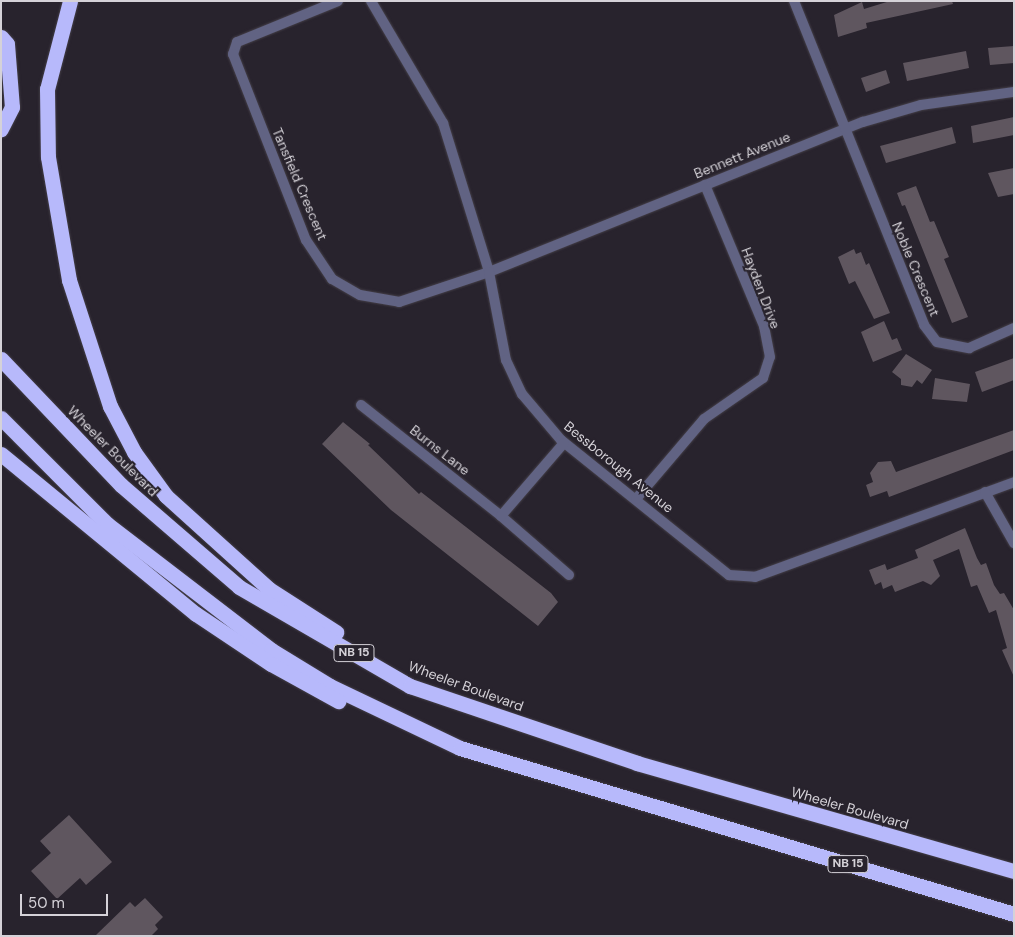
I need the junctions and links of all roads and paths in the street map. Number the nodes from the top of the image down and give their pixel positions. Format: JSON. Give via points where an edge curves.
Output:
{"nodes":[{"id":1,"x":70,"y":1,"type":"edge"},
{"id":2,"x":338,"y":1,"type":"edge"},
{"id":3,"x":371,"y":1,"type":"edge"},
{"id":4,"x":794,"y":1,"type":"edge"},
{"id":5,"x":1,"y":36,"type":"edge"},
{"id":6,"x":1014,"y":92,"type":"edge"},
{"id":7,"x":1,"y":129,"type":"edge"},
{"id":8,"x":845,"y":129,"type":"junction"},
{"id":9,"x":705,"y":185,"type":"junction"},
{"id":10,"x":489,"y":272,"type":"junction"},
{"id":11,"x":1014,"y":328,"type":"edge"},
{"id":12,"x":1,"y":359,"type":"edge"},
{"id":13,"x":361,"y":406,"type":"dead end"},
{"id":14,"x":1,"y":418,"type":"edge"},
{"id":15,"x":564,"y":443,"type":"junction"},
{"id":16,"x":1,"y":454,"type":"edge"},
{"id":17,"x":1014,"y":482,"type":"edge"},
{"id":18,"x":985,"y":492,"type":"junction"},
{"id":19,"x":636,"y":499,"type":"junction"},
{"id":20,"x":501,"y":516,"type":"junction"},
{"id":21,"x":1014,"y":543,"type":"edge"},
{"id":22,"x":569,"y":575,"type":"dead end"},
{"id":23,"x":456,"y":702,"type":"junction"},
{"id":24,"x":460,"y":748,"type":"junction"},
{"id":25,"x":1014,"y":871,"type":"edge"},
{"id":26,"x":1014,"y":914,"type":"edge"}],
"edges":[{"from":1,"to":23,"type":"highway","via":[[47,89],[45,115],[52,197],[80,320],[110,406],[134,452],[166,496],[269,589],[383,662]]},
{"from":2,"to":10,"type":"street","name":"Tansfield Crescent","via":[[237,42],[233,54],[306,240],[332,279],[360,295],[399,302]]},
{"from":3,"to":10,"type":"street","name":"Bessborough Avenue","via":[[443,123]]},
{"from":4,"to":8,"type":"street","name":"Noble Crescent"},
{"from":5,"to":7,"type":"highway","via":[[7,44],[12,107]]},
{"from":6,"to":8,"type":"street","name":"Bennett Avenue","via":[[921,105]]},
{"from":8,"to":9,"type":"street","name":"Bennett Avenue"},
{"from":8,"to":11,"type":"street","name":"Noble Crescent","via":[[924,325],[937,342],[969,348]]},
{"from":9,"to":10,"type":"street","name":"Bennett Avenue"},
{"from":9,"to":19,"type":"street","name":"Hayden Drive","via":[[764,326],[770,358],[763,378],[704,419]]},
{"from":10,"to":15,"type":"street","name":"Bessborough Avenue","via":[[506,360],[522,394]]},
{"from":12,"to":23,"type":"highway","name":"Wheeler Boulevard","number":"NB 15","via":[[121,485],[239,587],[410,686]]},
{"from":13,"to":20,"type":"street","name":"Burns Lane"},
{"from":14,"to":24,"type":"highway","number":"NB 15","via":[[107,524],[271,650],[330,686]]},
{"from":15,"to":19,"type":"street","name":"Bessborough Avenue"},
{"from":15,"to":20,"type":"street"},
{"from":16,"to":24,"type":"highway","via":[[196,614],[271,664],[313,690]]},
{"from":17,"to":18,"type":"street","name":"Bessborough Avenue"},
{"from":18,"to":19,"type":"street","name":"Bessborough Avenue","via":[[755,577],[728,575]]},
{"from":18,"to":21,"type":"street"},
{"from":20,"to":22,"type":"street","name":"Burns Lane"},
{"from":23,"to":25,"type":"highway","name":"Wheeler Boulevard","number":"NB 15","via":[[637,763]]},
{"from":24,"to":26,"type":"highway","number":"NB 15"}]}
